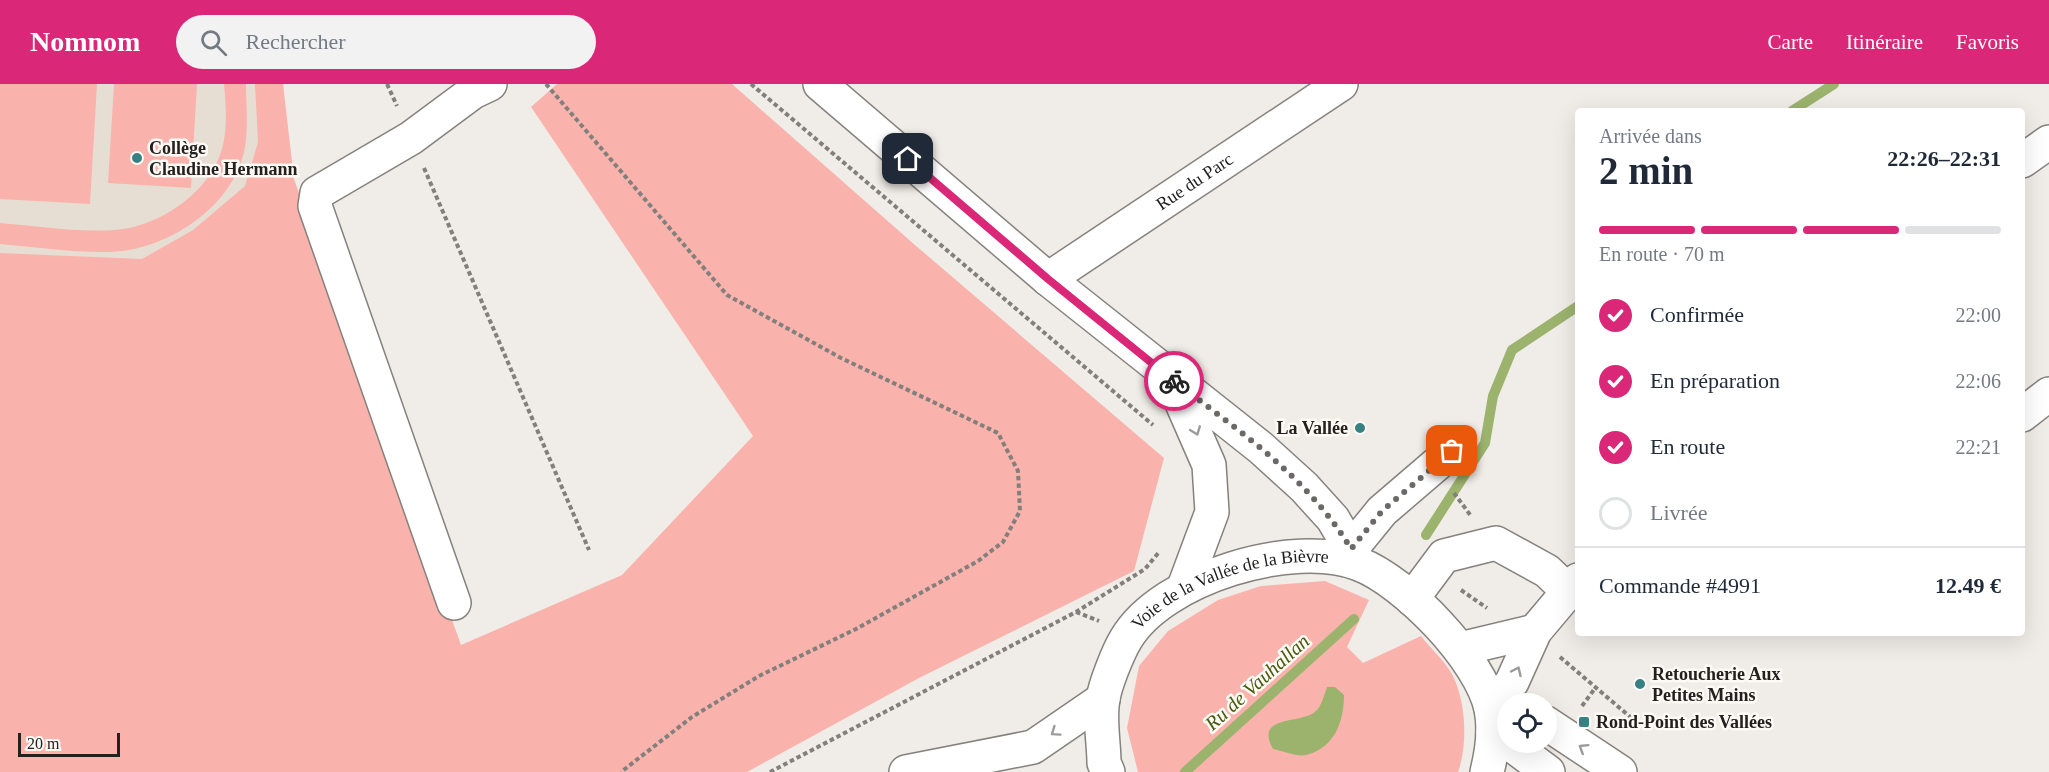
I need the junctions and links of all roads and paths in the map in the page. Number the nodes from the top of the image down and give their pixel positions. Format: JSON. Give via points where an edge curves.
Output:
{"nodes":[{"id":1,"x":387,"y":84,"type":"edge"},
{"id":2,"x":490,"y":84,"type":"edge"},
{"id":3,"x":546,"y":84,"type":"edge"},
{"id":4,"x":751,"y":84,"type":"edge"},
{"id":5,"x":820,"y":84,"type":"edge"},
{"id":6,"x":1341,"y":84,"type":"edge"},
{"id":7,"x":411,"y":138,"type":"junction"},
{"id":8,"x":2049,"y":142,"type":"edge"},
{"id":9,"x":2025,"y":159,"type":"edge"},
{"id":10,"x":1048,"y":279,"type":"junction"},
{"id":11,"x":1171,"y":378,"type":"junction"},
{"id":12,"x":2049,"y":394,"type":"edge"},
{"id":13,"x":2025,"y":413,"type":"edge"},
{"id":14,"x":1155,"y":426,"type":"dead end"},
{"id":15,"x":1452,"y":451,"type":"dead end"},
{"id":16,"x":1163,"y":547,"type":"dead end"},
{"id":17,"x":589,"y":550,"type":"dead end"},
{"id":18,"x":1355,"y":556,"type":"junction"},
{"id":19,"x":1573,"y":586,"type":"edge"},
{"id":20,"x":1184,"y":587,"type":"junction"},
{"id":21,"x":1412,"y":599,"type":"junction"},
{"id":22,"x":454,"y":603,"type":"dead end"},
{"id":23,"x":1535,"y":631,"type":"junction"},
{"id":24,"x":1460,"y":649,"type":"junction"},
{"id":25,"x":1508,"y":693,"type":"edge"},
{"id":26,"x":1103,"y":699,"type":"junction"},
{"id":27,"x":1497,"y":709,"type":"edge"},
{"id":28,"x":1497,"y":727,"type":"edge"},
{"id":29,"x":1557,"y":730,"type":"edge"},
{"id":30,"x":1532,"y":753,"type":"edge"},
{"id":31,"x":621,"y":772,"type":"edge"},
{"id":32,"x":770,"y":772,"type":"edge"},
{"id":33,"x":906,"y":772,"type":"edge"},
{"id":34,"x":1108,"y":772,"type":"edge"},
{"id":35,"x":1487,"y":772,"type":"edge"},
{"id":36,"x":1548,"y":772,"type":"edge"},
{"id":37,"x":1620,"y":772,"type":"edge"}],
"edges":[{"from":1,"to":7,"type":"path"},
{"from":2,"to":7,"type":"main road"},
{"from":3,"to":31,"type":"path","via":[[727,295],[841,358],[998,433],[1018,471],[1020,511],[1003,542],[978,561],[856,629],[759,676],[692,717]]},
{"from":4,"to":14,"type":"path"},
{"from":5,"to":10,"type":"main road"},
{"from":6,"to":10,"type":"main road","name":"Rue du Parc"},
{"from":7,"to":17,"type":"path"},
{"from":7,"to":22,"type":"main road","via":[[317,193],[315,206]]},
{"from":8,"to":9,"type":"main road"},
{"from":10,"to":11,"type":"main road"},
{"from":11,"to":18,"type":"main road","via":[[1304,487],[1333,519]]},
{"from":11,"to":20,"type":"main road","one_way":true,"via":[[1209,465],[1212,512]]},
{"from":12,"to":13,"type":"main road"},
{"from":15,"to":18,"type":"main road","via":[[1382,511]]},
{"from":16,"to":32,"type":"path","via":[[1145,569],[1076,612]]},
{"from":18,"to":20,"type":"main road","name":"Voie de la Vallée de la Bièvre","via":[[1281,558],[1234,567]]},
{"from":18,"to":21,"type":"main road","name":"Voie de la Vallée de la Bièvre"},
{"from":19,"to":21,"type":"main road","via":[[1496,543],[1444,556]]},
{"from":19,"to":23,"type":"main road"},
{"from":20,"to":26,"type":"main road","name":"Voie de la Vallée de la Bièvre","via":[[1149,612],[1126,639]]},
{"from":21,"to":24,"type":"main road","name":"Voie de la Vallée de la Bièvre"},
{"from":23,"to":24,"type":"main road"},
{"from":25,"to":23,"type":"main road","one_way":true},
{"from":24,"to":27,"type":"main road","name":"Voie de la Vallée de la Bièvre"},
{"from":26,"to":33,"type":"main road","one_way":true,"via":[[1033,747]]},
{"from":26,"to":34,"type":"main road","name":"Voie de la Vallée de la Bièvre","via":[[1104,763]]},
{"from":28,"to":35,"type":"main road"},
{"from":37,"to":29,"type":"main road","one_way":true},
{"from":30,"to":36,"type":"main road"}]}
